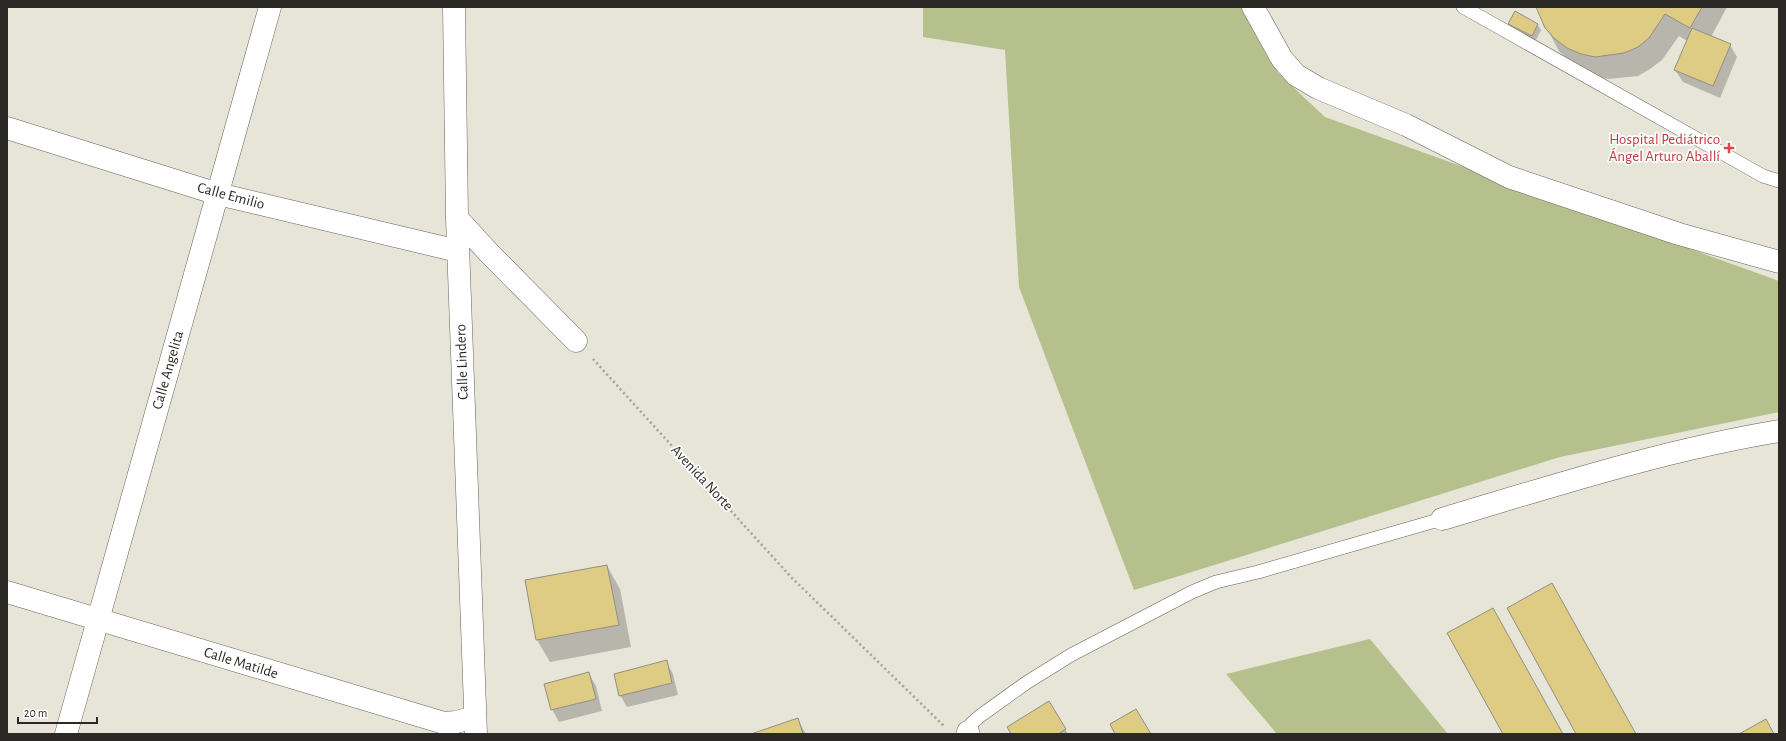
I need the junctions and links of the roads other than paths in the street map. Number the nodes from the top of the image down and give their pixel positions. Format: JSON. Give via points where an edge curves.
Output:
{"nodes":[{"id":1,"x":270,"y":7,"type":"edge"},
{"id":2,"x":454,"y":7,"type":"edge"},
{"id":3,"x":1253,"y":7,"type":"edge"},
{"id":4,"x":1463,"y":7,"type":"edge"},
{"id":5,"x":7,"y":128,"type":"edge"},
{"id":6,"x":1779,"y":182,"type":"edge"},
{"id":7,"x":218,"y":194,"type":"junction"},
{"id":8,"x":457,"y":218,"type":"junction"},
{"id":9,"x":458,"y":251,"type":"junction"},
{"id":10,"x":1779,"y":262,"type":"edge"},
{"id":11,"x":576,"y":341,"type":"road end"},
{"id":12,"x":1779,"y":431,"type":"edge"},
{"id":13,"x":1442,"y":518,"type":"joint"},
{"id":14,"x":7,"y":592,"type":"edge"},
{"id":15,"x":98,"y":620,"type":"junction"},
{"id":16,"x":476,"y":726,"type":"edge"},
{"id":17,"x":442,"y":729,"type":"edge"},
{"id":18,"x":968,"y":733,"type":"edge"},
{"id":19,"x":66,"y":734,"type":"edge"}],
"edges":[{"from":1,"to":7,"type":"street","name":"Calle Angelita"},
{"from":2,"to":8,"type":"street","name":"Calle Lindero"},
{"from":3,"to":10,"type":"street","via":[[1282,59],[1296,75],[1318,88],[1406,125],[1508,177],[1679,234]]},
{"from":4,"to":6,"type":"lane","via":[[1763,176]]},
{"from":5,"to":7,"type":"street","name":"Calle Emilio"},
{"from":7,"to":9,"type":"street","name":"Calle Emilio"},
{"from":7,"to":15,"type":"street","name":"Calle Angelita"},
{"from":8,"to":9,"type":"street","name":"Calle Lindero"},
{"from":8,"to":11,"type":"street","via":[[484,249]]},
{"from":9,"to":16,"type":"street","name":"Calle Lindero"},
{"from":12,"to":13,"type":"street","via":[[1734,438],[1663,455]]},
{"from":13,"to":18,"type":"lane","via":[[1280,566],[1216,582],[1192,592],[1064,659],[980,716]]},
{"from":14,"to":15,"type":"street","name":"Calle Matilde"},
{"from":15,"to":17,"type":"street","name":"Calle Matilde"},
{"from":15,"to":19,"type":"street","name":"Calle Angelita"},
{"from":16,"to":17,"type":"street","name":"Calle Matilde","via":[[456,722]]}]}
